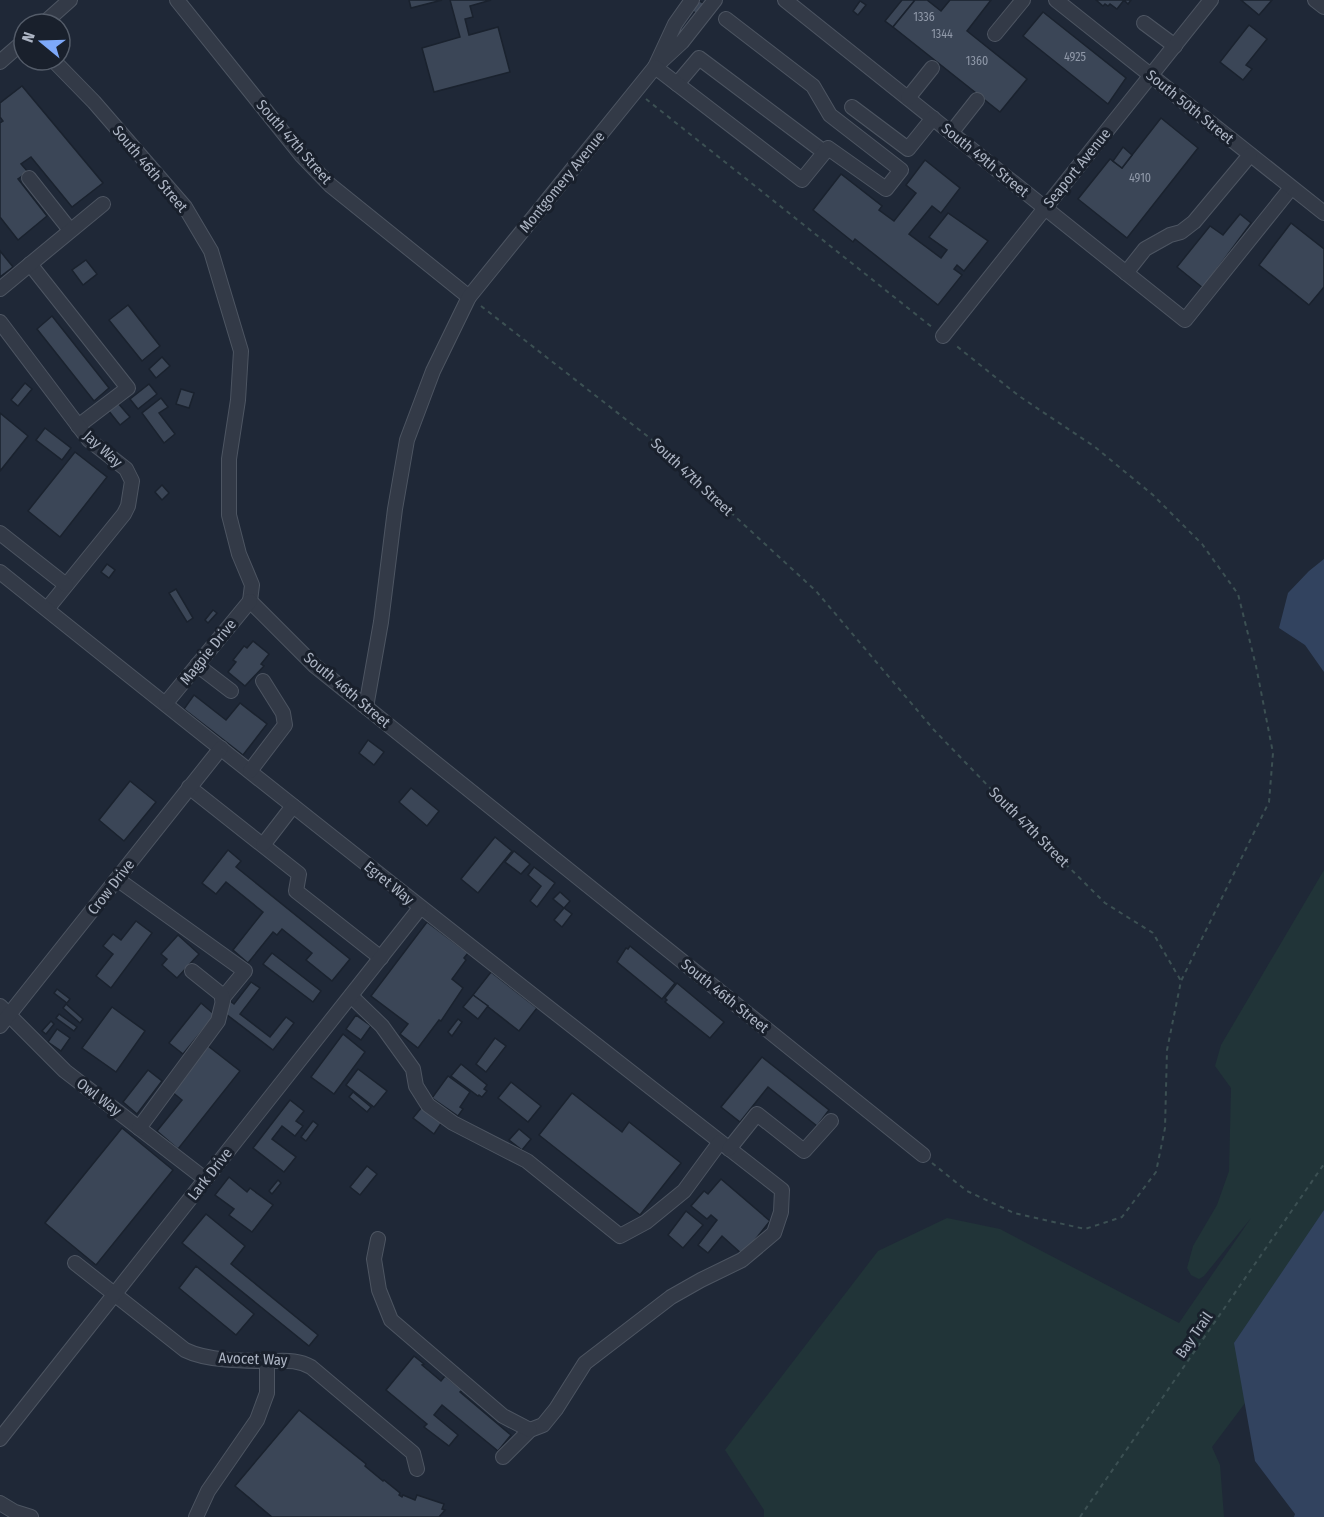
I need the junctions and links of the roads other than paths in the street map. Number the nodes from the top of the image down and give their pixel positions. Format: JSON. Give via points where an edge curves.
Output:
{"nodes":[{"id":1,"x":70,"y":0,"type":"edge"},
{"id":2,"x":177,"y":0,"type":"edge"},
{"id":3,"x":692,"y":0,"type":"edge"},
{"id":4,"x":715,"y":0,"type":"edge"},
{"id":5,"x":785,"y":0,"type":"edge"},
{"id":6,"x":1023,"y":0,"type":"edge"},
{"id":7,"x":1056,"y":0,"type":"edge"},
{"id":8,"x":1211,"y":0,"type":"edge"},
{"id":9,"x":1315,"y":0,"type":"edge"},
{"id":10,"x":1324,"y":8,"type":"edge"},
{"id":11,"x":56,"y":12,"type":"edge"},
{"id":12,"x":726,"y":19,"type":"dead end"},
{"id":13,"x":1144,"y":23,"type":"dead end"},
{"id":14,"x":994,"y":34,"type":"dead end"},
{"id":15,"x":1174,"y":46,"type":"junction"},
{"id":16,"x":12,"y":52,"type":"edge"},
{"id":17,"x":0,"y":62,"type":"edge"},
{"id":18,"x":655,"y":66,"type":"junction"},
{"id":19,"x":932,"y":68,"type":"dead end"},
{"id":20,"x":65,"y":72,"type":"edge"},
{"id":21,"x":1151,"y":76,"type":"junction"},
{"id":22,"x":677,"y":84,"type":"junction"},
{"id":23,"x":908,"y":98,"type":"junction"},
{"id":24,"x":977,"y":100,"type":"dead end"},
{"id":25,"x":852,"y":107,"type":"dead end"},
{"id":26,"x":933,"y":118,"type":"junction"},
{"id":27,"x":951,"y":133,"type":"junction"},
{"id":28,"x":824,"y":152,"type":"junction"},
{"id":29,"x":1250,"y":155,"type":"junction"},
{"id":30,"x":29,"y":178,"type":"dead end"},
{"id":31,"x":1291,"y":188,"type":"junction"},
{"id":32,"x":103,"y":204,"type":"dead end"},
{"id":33,"x":1045,"y":208,"type":"junction"},
{"id":34,"x":1324,"y":213,"type":"edge"},
{"id":35,"x":70,"y":230,"type":"junction"},
{"id":36,"x":30,"y":264,"type":"junction"},
{"id":37,"x":1126,"y":273,"type":"junction"},
{"id":38,"x":0,"y":288,"type":"edge"},
{"id":39,"x":469,"y":297,"type":"junction"},
{"id":40,"x":0,"y":322,"type":"edge"},
{"id":41,"x":943,"y":336,"type":"road end"},
{"id":42,"x":78,"y":426,"type":"junction"},
{"id":43,"x":0,"y":533,"type":"edge"},
{"id":44,"x":1,"y":576,"type":"edge"},
{"id":45,"x":66,"y":585,"type":"junction"},
{"id":46,"x":250,"y":601,"type":"junction"},
{"id":47,"x":47,"y":609,"type":"junction"},
{"id":48,"x":197,"y":665,"type":"junction"},
{"id":49,"x":263,"y":681,"type":"dead end"},
{"id":50,"x":231,"y":691,"type":"dead end"},
{"id":51,"x":166,"y":703,"type":"junction"},
{"id":52,"x":366,"y":707,"type":"junction"},
{"id":53,"x":221,"y":748,"type":"junction"},
{"id":54,"x":250,"y":771,"type":"junction"},
{"id":55,"x":189,"y":787,"type":"junction"},
{"id":56,"x":293,"y":806,"type":"junction"},
{"id":57,"x":263,"y":845,"type":"junction"},
{"id":58,"x":117,"y":879,"type":"junction"},
{"id":59,"x":420,"y":908,"type":"junction"},
{"id":60,"x":381,"y":958,"type":"junction"},
{"id":61,"x":192,"y":971,"type":"dead end"},
{"id":62,"x":351,"y":996,"type":"junction"},
{"id":63,"x":222,"y":999,"type":"junction"},
{"id":64,"x":3,"y":1016,"type":"edge"},
{"id":65,"x":831,"y":1120,"type":"dead end"},
{"id":66,"x":139,"y":1128,"type":"junction"},
{"id":67,"x":724,"y":1145,"type":"junction"},
{"id":68,"x":923,"y":1155,"type":"road end"},
{"id":69,"x":205,"y":1179,"type":"junction"},
{"id":70,"x":378,"y":1239,"type":"dead end"},
{"id":71,"x":75,"y":1263,"type":"dead end"},
{"id":72,"x":113,"y":1295,"type":"junction"},
{"id":73,"x":267,"y":1361,"type":"junction"},
{"id":74,"x":530,"y":1430,"type":"junction"},
{"id":75,"x":0,"y":1439,"type":"edge"},
{"id":76,"x":503,"y":1457,"type":"dead end"},
{"id":77,"x":417,"y":1469,"type":"dead end"},
{"id":78,"x":0,"y":1503,"type":"edge"},
{"id":79,"x":31,"y":1517,"type":"edge"},
{"id":80,"x":196,"y":1517,"type":"edge"}],
"edges":[{"from":1,"to":11,"type":"street"},
{"from":2,"to":39,"type":"street","name":"South 47th Street","via":[[302,156],[330,185]]},
{"from":3,"to":18,"type":"street","name":"Montgomery Avenue","via":[[675,24]]},
{"from":4,"to":18,"type":"street","name":"Montgomery Avenue","via":[[682,42]]},
{"from":5,"to":23,"type":"street","name":"South 49th Street"},
{"from":6,"to":14,"type":"street"},
{"from":7,"to":21,"type":"street","name":"South 50th Street"},
{"from":8,"to":15,"type":"street","name":"Seaport Avenue"},
{"from":9,"to":10,"type":"street"},
{"from":12,"to":28,"type":"street","via":[[813,86],[830,115],[901,170],[885,189],[828,148]]},
{"from":13,"to":15,"type":"street"},
{"from":15,"to":21,"type":"street","name":"Seaport Avenue"},
{"from":16,"to":17,"type":"street"},
{"from":18,"to":22,"type":"street"},
{"from":18,"to":39,"type":"street","name":"Montgomery Avenue"},
{"from":19,"to":23,"type":"street"},
{"from":20,"to":46,"type":"street","name":"South 46th Street","via":[[185,207],[211,251],[241,351],[229,459],[229,515],[252,585]]},
{"from":21,"to":29,"type":"street","name":"South 50th Street"},
{"from":21,"to":33,"type":"street","name":"Seaport Avenue"},
{"from":22,"to":28,"type":"street","via":[[699,58]]},
{"from":22,"to":28,"type":"street","via":[[802,180]]},
{"from":23,"to":26,"type":"street","name":"South 49th Street"},
{"from":24,"to":27,"type":"street"},
{"from":25,"to":26,"type":"street","via":[[908,149]]},
{"from":26,"to":27,"type":"street","name":"South 49th Street"},
{"from":27,"to":33,"type":"street","name":"South 49th Street"},
{"from":29,"to":31,"type":"street","name":"South 50th Street"},
{"from":29,"to":37,"type":"street","via":[[1194,222],[1145,249]]},
{"from":30,"to":35,"type":"street"},
{"from":31,"to":34,"type":"street","name":"South 50th Street"},
{"from":31,"to":37,"type":"street","name":"South 49th Street","via":[[1185,320]]},
{"from":32,"to":35,"type":"street"},
{"from":33,"to":37,"type":"street","name":"South 49th Street"},
{"from":33,"to":41,"type":"street","name":"Seaport Avenue"},
{"from":35,"to":36,"type":"street"},
{"from":36,"to":38,"type":"street"},
{"from":36,"to":42,"type":"street","via":[[128,388]]},
{"from":39,"to":52,"type":"street","name":"Montgomery Avenue","via":[[433,371],[407,440]]},
{"from":40,"to":42,"type":"street","name":"Jay Way"},
{"from":42,"to":45,"type":"street","name":"Jay Way","via":[[89,440],[126,469],[132,481],[124,514]]},
{"from":43,"to":45,"type":"street"},
{"from":44,"to":47,"type":"street","name":"Egret Way"},
{"from":45,"to":47,"type":"street","name":"Jay Way"},
{"from":46,"to":48,"type":"street","name":"Magpie Drive"},
{"from":46,"to":52,"type":"street","name":"South 46th Street","via":[[315,666]]},
{"from":47,"to":51,"type":"street","name":"Egret Way"},
{"from":48,"to":50,"type":"street"},
{"from":48,"to":51,"type":"street","name":"Magpie Drive"},
{"from":49,"to":54,"type":"street","via":[[283,713],[285,725]]},
{"from":51,"to":53,"type":"street","name":"Egret Way"},
{"from":52,"to":68,"type":"street","name":"South 46th Street"},
{"from":53,"to":54,"type":"street","name":"Egret Way"},
{"from":53,"to":55,"type":"street","name":"Crow Drive"},
{"from":54,"to":56,"type":"street","name":"Egret Way"},
{"from":55,"to":57,"type":"street"},
{"from":55,"to":58,"type":"street","name":"Crow Drive"},
{"from":56,"to":57,"type":"street"},
{"from":56,"to":59,"type":"street","name":"Egret Way"},
{"from":57,"to":60,"type":"street","via":[[299,874],[296,891]]},
{"from":58,"to":63,"type":"street","via":[[245,971]]},
{"from":58,"to":64,"type":"street","name":"Crow Drive"},
{"from":59,"to":60,"type":"street","name":"Lark Drive"},
{"from":59,"to":67,"type":"street","name":"Egret Way"},
{"from":60,"to":62,"type":"street","name":"Lark Drive"},
{"from":61,"to":63,"type":"street","via":[[217,990]]},
{"from":62,"to":67,"type":"street","via":[[382,1026],[413,1069],[416,1086],[428,1105],[453,1123],[527,1161],[620,1236],[646,1222],[684,1191]]},
{"from":62,"to":69,"type":"street","name":"Lark Drive"},
{"from":63,"to":66,"type":"street","via":[[218,1021]]},
{"from":64,"to":66,"type":"street","name":"Owl Way","via":[[65,1071]]},
{"from":65,"to":67,"type":"street","via":[[804,1151],[757,1114]]},
{"from":66,"to":69,"type":"street","name":"Owl Way"},
{"from":67,"to":74,"type":"street","name":"Egret Way","via":[[782,1190],[781,1212],[774,1233],[742,1260],[671,1297],[585,1363],[543,1425]]},
{"from":69,"to":72,"type":"street","name":"Lark Drive"},
{"from":70,"to":74,"type":"street","via":[[374,1259],[379,1290],[391,1320],[503,1416]]},
{"from":71,"to":72,"type":"street","name":"Avocet Way"},
{"from":72,"to":73,"type":"street","name":"Avocet Way","via":[[191,1353]]},
{"from":72,"to":75,"type":"street","name":"Lark Drive"},
{"from":73,"to":77,"type":"street","name":"Avocet Way","via":[[291,1360],[311,1366],[413,1453]]},
{"from":73,"to":80,"type":"street","via":[[267,1393],[257,1420],[208,1491]]},
{"from":74,"to":76,"type":"street"},
{"from":78,"to":79,"type":"street"}]}
